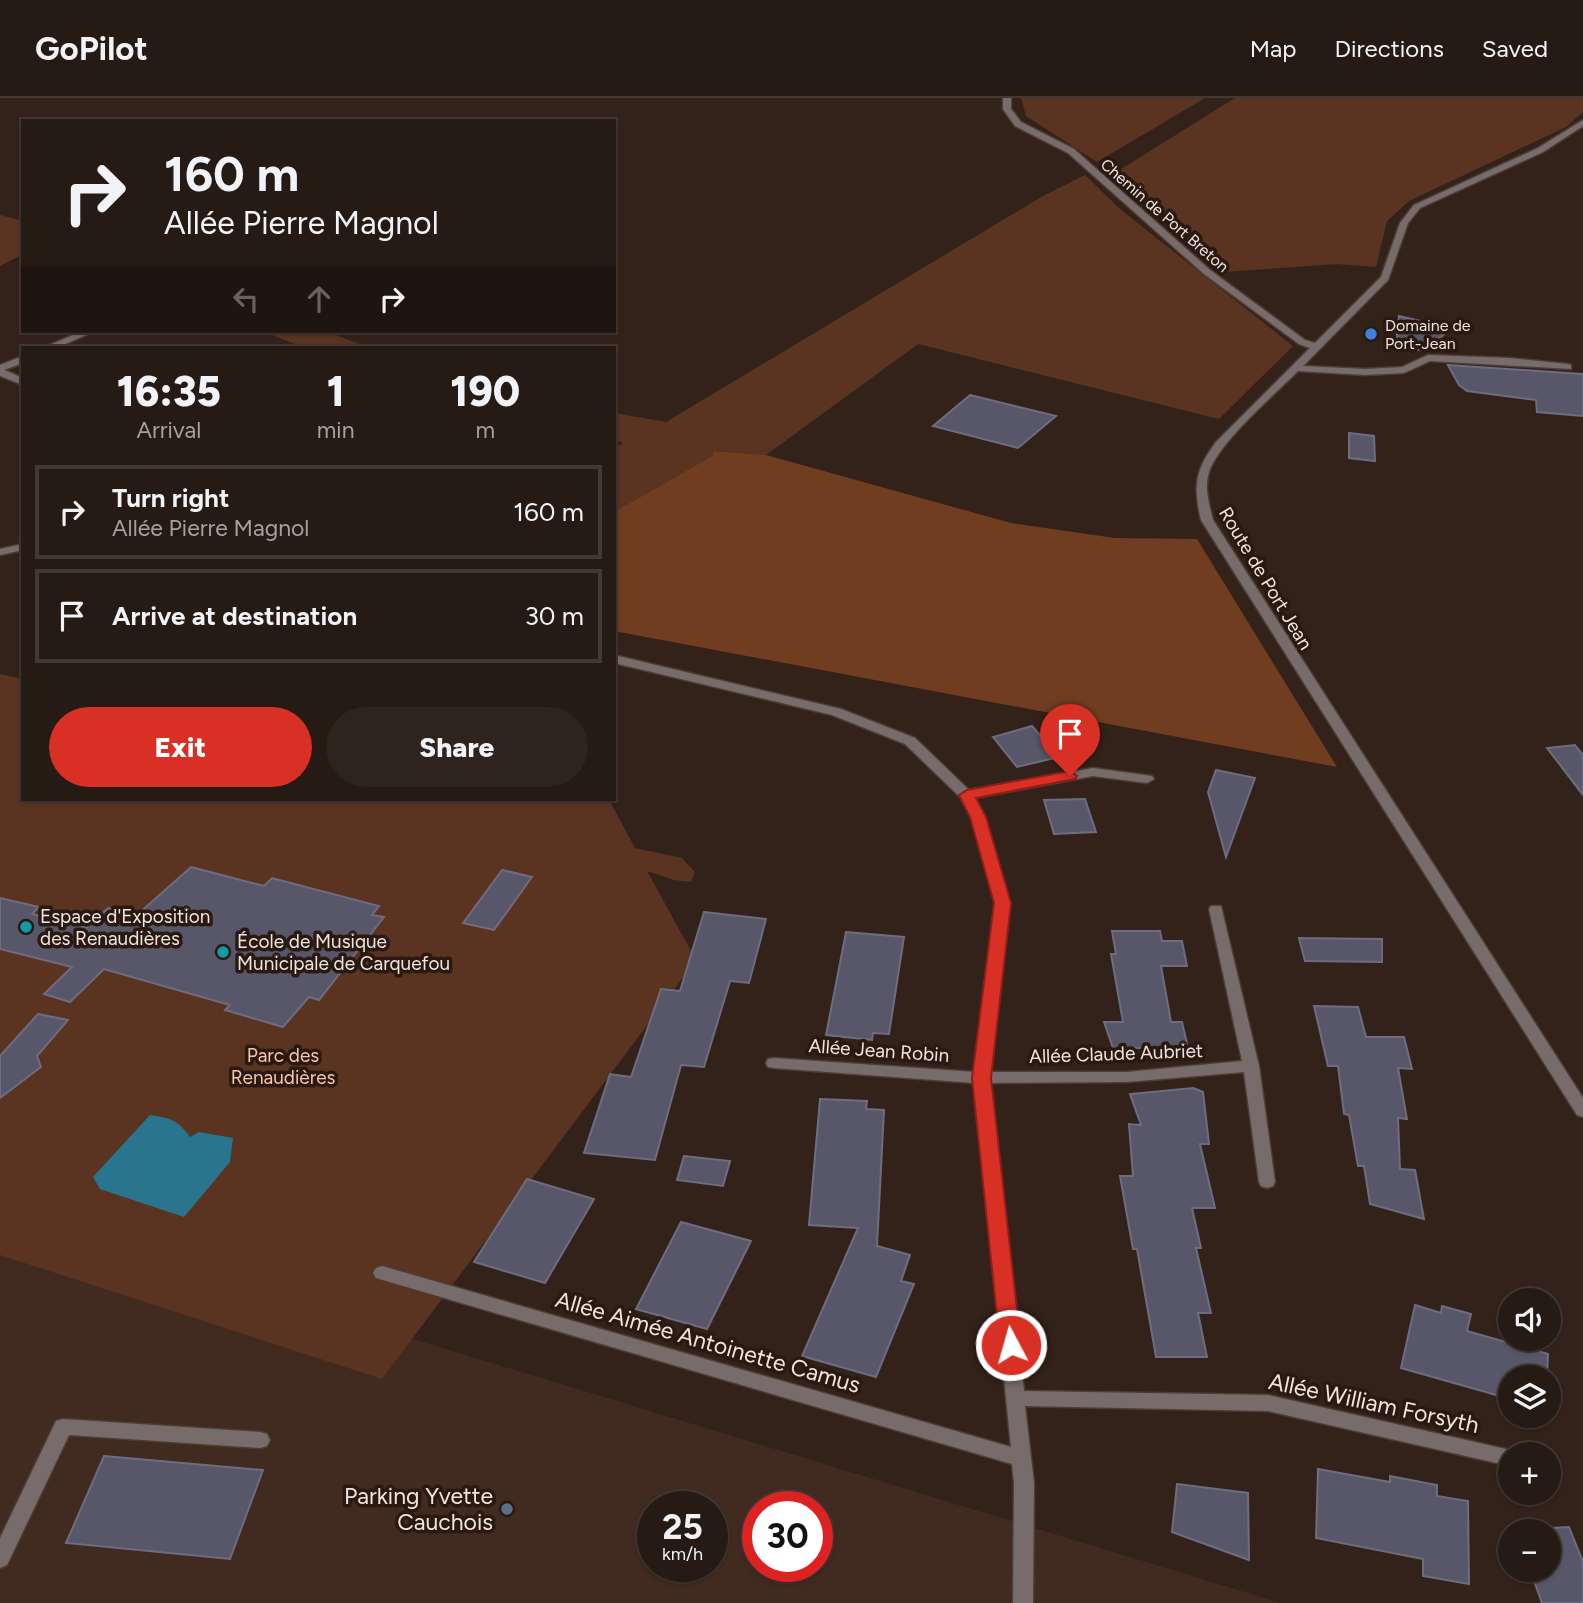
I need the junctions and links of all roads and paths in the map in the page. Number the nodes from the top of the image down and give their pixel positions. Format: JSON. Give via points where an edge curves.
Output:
{"nodes":[{"id":1,"x":1007,"y":98,"type":"edge"},
{"id":2,"x":1583,"y":122,"type":"edge"},
{"id":3,"x":85,"y":333,"type":"edge"},
{"id":4,"x":53,"y":346,"type":"edge"},
{"id":5,"x":1316,"y":347,"type":"junction"},
{"id":6,"x":21,"y":360,"type":"edge"},
{"id":7,"x":1567,"y":367,"type":"dead end"},
{"id":8,"x":1295,"y":368,"type":"junction"},
{"id":9,"x":0,"y":370,"type":"edge"},
{"id":10,"x":21,"y":381,"type":"edge"},
{"id":11,"x":21,"y":547,"type":"edge"},
{"id":12,"x":0,"y":552,"type":"edge"},
{"id":13,"x":616,"y":659,"type":"edge"},
{"id":14,"x":1147,"y":779,"type":"dead end"},
{"id":15,"x":967,"y":795,"type":"junction"},
{"id":16,"x":1216,"y":909,"type":"dead end"},
{"id":17,"x":774,"y":1063,"type":"dead end"},
{"id":18,"x":1251,"y":1066,"type":"junction"},
{"id":19,"x":982,"y":1078,"type":"junction"},
{"id":20,"x":1583,"y":1111,"type":"edge"},
{"id":21,"x":1266,"y":1182,"type":"dead end"},
{"id":22,"x":382,"y":1273,"type":"dead end"},
{"id":23,"x":1016,"y":1398,"type":"junction"},
{"id":24,"x":260,"y":1440,"type":"dead end"},
{"id":25,"x":1498,"y":1455,"type":"edge"},
{"id":26,"x":1020,"y":1458,"type":"junction"},
{"id":27,"x":0,"y":1559,"type":"edge"},
{"id":28,"x":1023,"y":1603,"type":"edge"}],
"edges":[{"from":1,"to":5,"type":"street","name":"Chemin de Port Breton","via":[[1007,109],[1018,124],[1071,151],[1207,272],[1302,342]]},
{"from":2,"to":5,"type":"street","name":"Route de Port Jean","via":[[1514,162],[1425,201],[1407,217],[1385,278]]},
{"from":3,"to":4,"type":"street"},
{"from":5,"to":8,"type":"street","name":"Route de Port Jean"},
{"from":6,"to":9,"type":"street"},
{"from":7,"to":8,"type":"street","via":[[1428,358],[1404,370]]},
{"from":8,"to":20,"type":"street","name":"Route de Port Jean","via":[[1209,458],[1201,473],[1207,520]]},
{"from":9,"to":10,"type":"street"},
{"from":11,"to":12,"type":"street"},
{"from":13,"to":15,"type":"street","via":[[836,712],[911,741]]},
{"from":14,"to":15,"type":"street","via":[[1093,772]]},
{"from":15,"to":19,"type":"street","via":[[978,817],[1002,903]]},
{"from":16,"to":18,"type":"street"},
{"from":17,"to":19,"type":"street","name":"Allée Jean Robin"},
{"from":18,"to":19,"type":"street","name":"Allée Claude Aubriet","via":[[1127,1077]]},
{"from":18,"to":21,"type":"street"},
{"from":19,"to":23,"type":"street"},
{"from":22,"to":26,"type":"street","name":"Allée Aimée Antoinette Camus"},
{"from":23,"to":25,"type":"street","name":"Allée William Forsyth","via":[[1268,1403]]},
{"from":23,"to":26,"type":"street"},
{"from":24,"to":27,"type":"street","via":[[63,1427]]},
{"from":26,"to":28,"type":"street"}]}
